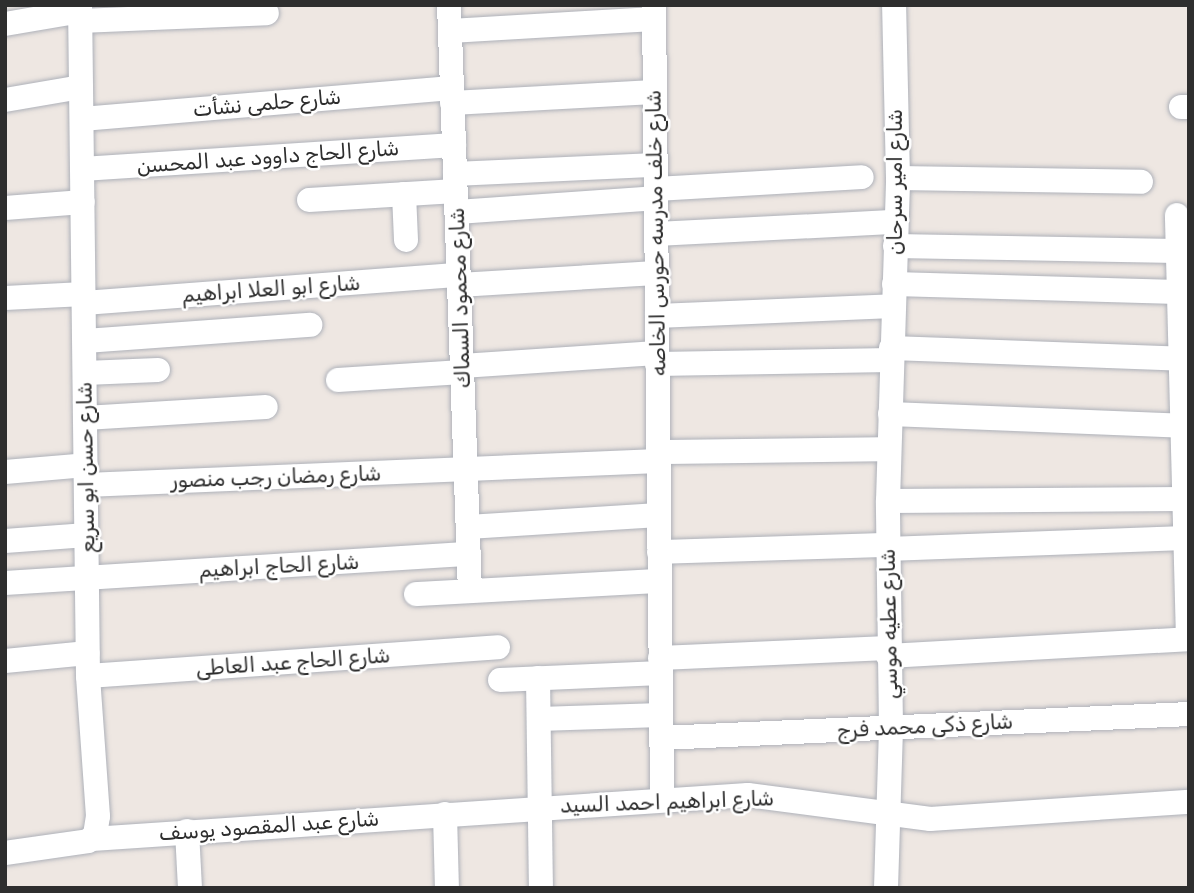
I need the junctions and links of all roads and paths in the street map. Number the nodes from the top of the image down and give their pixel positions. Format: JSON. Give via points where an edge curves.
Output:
{"nodes":[{"id":1,"x":449,"y":5,"type":"edge"},
{"id":2,"x":894,"y":5,"type":"edge"},
{"id":3,"x":80,"y":12,"type":"edge"},
{"id":4,"x":654,"y":12,"type":"edge"},
{"id":5,"x":267,"y":13,"type":"dead end"},
{"id":6,"x":5,"y":24,"type":"edge"},
{"id":7,"x":450,"y":31,"type":"junction"},
{"id":8,"x":81,"y":87,"type":"junction"},
{"id":9,"x":654,"y":92,"type":"junction"},
{"id":10,"x":452,"y":96,"type":"junction"},
{"id":11,"x":5,"y":100,"type":"edge"},
{"id":12,"x":82,"y":119,"type":"junction"},
{"id":13,"x":454,"y":145,"type":"junction"},
{"id":14,"x":82,"y":169,"type":"junction"},
{"id":15,"x":862,"y":177,"type":"dead end"},
{"id":16,"x":898,"y":177,"type":"junction"},
{"id":17,"x":1140,"y":182,"type":"dead end"},
{"id":18,"x":655,"y":184,"type":"junction"},
{"id":19,"x":456,"y":192,"type":"junction"},
{"id":20,"x":404,"y":194,"type":"junction"},
{"id":21,"x":309,"y":200,"type":"dead end"},
{"id":22,"x":83,"y":202,"type":"junction"},
{"id":23,"x":5,"y":208,"type":"edge"},
{"id":24,"x":1177,"y":215,"type":"dead end"},
{"id":25,"x":656,"y":234,"type":"junction"},
{"id":26,"x":896,"y":234,"type":"junction"},
{"id":27,"x":405,"y":240,"type":"dead end"},
{"id":28,"x":1177,"y":251,"type":"junction"},
{"id":29,"x":656,"y":273,"type":"junction"},
{"id":30,"x":459,"y":280,"type":"junction"},
{"id":31,"x":1178,"y":292,"type":"junction"},
{"id":32,"x":893,"y":295,"type":"junction"},
{"id":33,"x":5,"y":298,"type":"edge"},
{"id":34,"x":84,"y":299,"type":"junction"},
{"id":35,"x":657,"y":316,"type":"junction"},
{"id":36,"x":310,"y":325,"type":"dead end"},
{"id":37,"x":85,"y":341,"type":"junction"},
{"id":38,"x":891,"y":354,"type":"junction"},
{"id":39,"x":657,"y":358,"type":"junction"},
{"id":40,"x":1185,"y":359,"type":"edge"},
{"id":41,"x":462,"y":369,"type":"junction"},
{"id":42,"x":158,"y":370,"type":"dead end"},
{"id":43,"x":85,"y":373,"type":"junction"},
{"id":44,"x":338,"y":380,"type":"dead end"},
{"id":45,"x":266,"y":407,"type":"dead end"},
{"id":46,"x":890,"y":414,"type":"junction"},
{"id":47,"x":85,"y":418,"type":"junction"},
{"id":48,"x":1185,"y":426,"type":"edge"},
{"id":49,"x":889,"y":449,"type":"junction"},
{"id":50,"x":658,"y":457,"type":"junction"},
{"id":51,"x":466,"y":470,"type":"junction"},
{"id":52,"x":5,"y":472,"type":"edge"},
{"id":53,"x":86,"y":475,"type":"junction"},
{"id":54,"x":1184,"y":499,"type":"junction"},
{"id":55,"x":888,"y":501,"type":"junction"},
{"id":56,"x":659,"y":515,"type":"junction"},
{"id":57,"x":468,"y":527,"type":"junction"},
{"id":58,"x":87,"y":535,"type":"junction"},
{"id":59,"x":1185,"y":538,"type":"junction"},
{"id":60,"x":5,"y":541,"type":"edge"},
{"id":61,"x":887,"y":547,"type":"junction"},
{"id":62,"x":659,"y":552,"type":"junction"},
{"id":63,"x":469,"y":554,"type":"junction"},
{"id":64,"x":88,"y":577,"type":"junction"},
{"id":65,"x":659,"y":582,"type":"junction"},
{"id":66,"x":5,"y":583,"type":"edge"},
{"id":67,"x":470,"y":591,"type":"junction"},
{"id":68,"x":416,"y":594,"type":"dead end"},
{"id":69,"x":1188,"y":639,"type":"edge"},
{"id":70,"x":498,"y":647,"type":"dead end"},
{"id":71,"x":888,"y":652,"type":"junction"},
{"id":72,"x":5,"y":661,"type":"edge"},
{"id":73,"x":88,"y":665,"type":"junction"},
{"id":74,"x":660,"y":665,"type":"junction"},
{"id":75,"x":538,"y":678,"type":"junction"},
{"id":76,"x":499,"y":680,"type":"dead end"},
{"id":77,"x":1189,"y":714,"type":"edge"},
{"id":78,"x":538,"y":719,"type":"junction"},
{"id":79,"x":661,"y":726,"type":"junction"},
{"id":80,"x":891,"y":727,"type":"junction"},
{"id":81,"x":662,"y":799,"type":"junction"},
{"id":82,"x":1189,"y":802,"type":"edge"},
{"id":83,"x":539,"y":807,"type":"junction"},
{"id":84,"x":445,"y":814,"type":"junction"},
{"id":85,"x":888,"y":816,"type":"junction"},
{"id":86,"x":187,"y":831,"type":"junction"},
{"id":87,"x":92,"y":839,"type":"junction"},
{"id":88,"x":5,"y":853,"type":"edge"},
{"id":89,"x":190,"y":888,"type":"edge"},
{"id":90,"x":447,"y":888,"type":"edge"},
{"id":91,"x":541,"y":888,"type":"edge"},
{"id":92,"x":886,"y":888,"type":"edge"}],
"edges":[{"from":1,"to":7,"type":"street","name":"شارع محمود السماك"},
{"from":2,"to":16,"type":"street","name":"شارع امير سرحان"},
{"from":3,"to":5,"type":"street"},
{"from":3,"to":6,"type":"street"},
{"from":3,"to":8,"type":"street","name":"شارع حسن ابو سريع"},
{"from":4,"to":7,"type":"street"},
{"from":4,"to":9,"type":"street","name":"شارع خلف مدرسه حورس الخاصه"},
{"from":7,"to":10,"type":"street","name":"شارع محمود السماك"},
{"from":8,"to":11,"type":"street"},
{"from":8,"to":12,"type":"street","name":"شارع حسن ابو سريع"},
{"from":9,"to":10,"type":"street","name":"شارع حلمى نشأت"},
{"from":9,"to":18,"type":"street","name":"شارع خلف مدرسه حورس الخاصه"},
{"from":10,"to":12,"type":"street","name":"شارع حلمى نشأت"},
{"from":10,"to":13,"type":"street","name":"شارع محمود السماك"},
{"from":12,"to":14,"type":"street","name":"شارع حسن ابو سريع"},
{"from":13,"to":14,"type":"street","name":"شارع الحاج داوود عبد المحسن"},
{"from":13,"to":19,"type":"street","name":"شارع محمود السماك"},
{"from":14,"to":22,"type":"street","name":"شارع حسن ابو سريع"},
{"from":15,"to":18,"type":"street"},
{"from":16,"to":17,"type":"street"},
{"from":16,"to":26,"type":"street","name":"شارع امير سرحان"},
{"from":18,"to":19,"type":"street"},
{"from":18,"to":19,"type":"street"},
{"from":18,"to":25,"type":"street","name":"شارع خلف مدرسه حورس الخاصه"},
{"from":19,"to":20,"type":"street"},
{"from":19,"to":30,"type":"street","name":"شارع محمود السماك"},
{"from":20,"to":21,"type":"street"},
{"from":20,"to":27,"type":"street"},
{"from":22,"to":23,"type":"street"},
{"from":22,"to":34,"type":"street","name":"شارع حسن ابو سريع"},
{"from":24,"to":28,"type":"street"},
{"from":25,"to":26,"type":"street"},
{"from":25,"to":29,"type":"street","name":"شارع خلف مدرسه حورس الخاصه"},
{"from":26,"to":28,"type":"street"},
{"from":26,"to":32,"type":"street","name":"شارع امير سرحان"},
{"from":28,"to":31,"type":"street"},
{"from":29,"to":30,"type":"street","name":"شارع ابو العلا ابراهيم"},
{"from":29,"to":35,"type":"street","name":"شارع خلف مدرسه حورس الخاصه"},
{"from":30,"to":34,"type":"street","name":"شارع ابو العلا ابراهيم"},
{"from":30,"to":41,"type":"street","name":"شارع محمود السماك"},
{"from":31,"to":32,"type":"street"},
{"from":31,"to":40,"type":"street"},
{"from":32,"to":35,"type":"street"},
{"from":32,"to":38,"type":"street","name":"شارع امير سرحان"},
{"from":33,"to":34,"type":"street","name":"شارع ابو العلا ابراهيم"},
{"from":34,"to":37,"type":"street","name":"شارع حسن ابو سريع"},
{"from":35,"to":39,"type":"street","name":"شارع خلف مدرسه حورس الخاصه"},
{"from":36,"to":37,"type":"street"},
{"from":37,"to":43,"type":"street","name":"شارع حسن ابو سريع"},
{"from":38,"to":39,"type":"street"},
{"from":38,"to":40,"type":"street"},
{"from":38,"to":46,"type":"street","name":"شارع عطيه موسي"},
{"from":39,"to":41,"type":"street"},
{"from":39,"to":50,"type":"street","name":"شارع خلف مدرسه حورس الخاصه"},
{"from":40,"to":48,"type":"street"},
{"from":41,"to":44,"type":"street"},
{"from":41,"to":51,"type":"street","name":"شارع محمود السماك"},
{"from":42,"to":43,"type":"street"},
{"from":43,"to":47,"type":"street","name":"شارع حسن ابو سريع"},
{"from":45,"to":47,"type":"street"},
{"from":46,"to":48,"type":"street"},
{"from":46,"to":49,"type":"street","name":"شارع عطيه موسي"},
{"from":47,"to":53,"type":"street","name":"شارع حسن ابو سريع"},
{"from":48,"to":54,"type":"street"},
{"from":49,"to":50,"type":"street","name":"شارع رمضان رجب منصور"},
{"from":49,"to":55,"type":"street","name":"شارع عطيه موسي"},
{"from":50,"to":51,"type":"street","name":"شارع رمضان رجب منصور"},
{"from":50,"to":56,"type":"street","name":"شارع خلف مدرسه حورس الخاصه"},
{"from":51,"to":53,"type":"street","name":"شارع رمضان رجب منصور"},
{"from":51,"to":57,"type":"street","name":"شارع محمود السماك"},
{"from":52,"to":53,"type":"street","name":"شارع رمضان رجب منصور"},
{"from":53,"to":58,"type":"street","name":"شارع حسن ابو سريع"},
{"from":54,"to":55,"type":"street"},
{"from":54,"to":59,"type":"street"},
{"from":55,"to":61,"type":"street","name":"شارع عطيه موسي"},
{"from":56,"to":57,"type":"street"},
{"from":56,"to":62,"type":"street","name":"شارع خلف مدرسه حورس الخاصه"},
{"from":57,"to":63,"type":"street","name":"شارع محمود السماك"},
{"from":58,"to":60,"type":"street"},
{"from":58,"to":64,"type":"street","name":"شارع حسن ابو سريع"},
{"from":59,"to":61,"type":"street"},
{"from":59,"to":69,"type":"street"},
{"from":61,"to":62,"type":"street"},
{"from":61,"to":71,"type":"street","name":"شارع عطيه موسي"},
{"from":62,"to":65,"type":"street","name":"شارع خلف مدرسه حورس الخاصه"},
{"from":63,"to":64,"type":"street","name":"شارع الحاج ابراهيم"},
{"from":63,"to":67,"type":"street","name":"شارع محمود السماك"},
{"from":64,"to":66,"type":"street","name":"شارع الحاج ابراهيم"},
{"from":64,"to":73,"type":"street","name":"شارع حسن ابو سريع"},
{"from":65,"to":67,"type":"street"},
{"from":65,"to":74,"type":"street","name":"شارع خلف مدرسه حورس الخاصه"},
{"from":67,"to":68,"type":"street"},
{"from":69,"to":71,"type":"street"},
{"from":70,"to":73,"type":"street","name":"شارع الحاج عبد العاطى"},
{"from":71,"to":74,"type":"street"},
{"from":71,"to":80,"type":"street","name":"شارع عطيه موسي"},
{"from":72,"to":73,"type":"street","name":"شارع الحاج عبد العاطى"},
{"from":73,"to":87,"type":"street","name":"شارع حسن ابو سريع","via":[[98,816]]},
{"from":74,"to":75,"type":"street"},
{"from":74,"to":79,"type":"street","name":"شارع خلف مدرسه حورس الخاصه"},
{"from":75,"to":76,"type":"street"},
{"from":75,"to":78,"type":"street"},
{"from":77,"to":80,"type":"street","name":"شارع ذكى محمد فرج"},
{"from":78,"to":79,"type":"street","name":"شارع ذكى محمد فرج"},
{"from":78,"to":83,"type":"street"},
{"from":79,"to":80,"type":"street","name":"شارع ذكى محمد فرج"},
{"from":79,"to":81,"type":"street","name":"شارع خلف مدرسه حورس الخاصه"},
{"from":80,"to":85,"type":"street","name":"شارع عطيه موسي"},
{"from":81,"to":83,"type":"street","name":"شارع ابراهيم احمد السيد"},
{"from":81,"to":85,"type":"street","name":"شارع ابراهيم احمد السيد","via":[[774,797]]},
{"from":82,"to":85,"type":"street","name":"شارع ابراهيم احمد السيد","via":[[930,819]]},
{"from":83,"to":84,"type":"street","name":"شارع ابراهيم احمد السيد"},
{"from":83,"to":91,"type":"street"},
{"from":84,"to":86,"type":"street","name":"شارع عبد المقصود يوسف"},
{"from":84,"to":90,"type":"street"},
{"from":85,"to":92,"type":"street","name":"شارع عطيه موسي"},
{"from":86,"to":87,"type":"street","name":"شارع عبد المقصود يوسف"},
{"from":86,"to":89,"type":"street"},
{"from":87,"to":88,"type":"street"}]}
